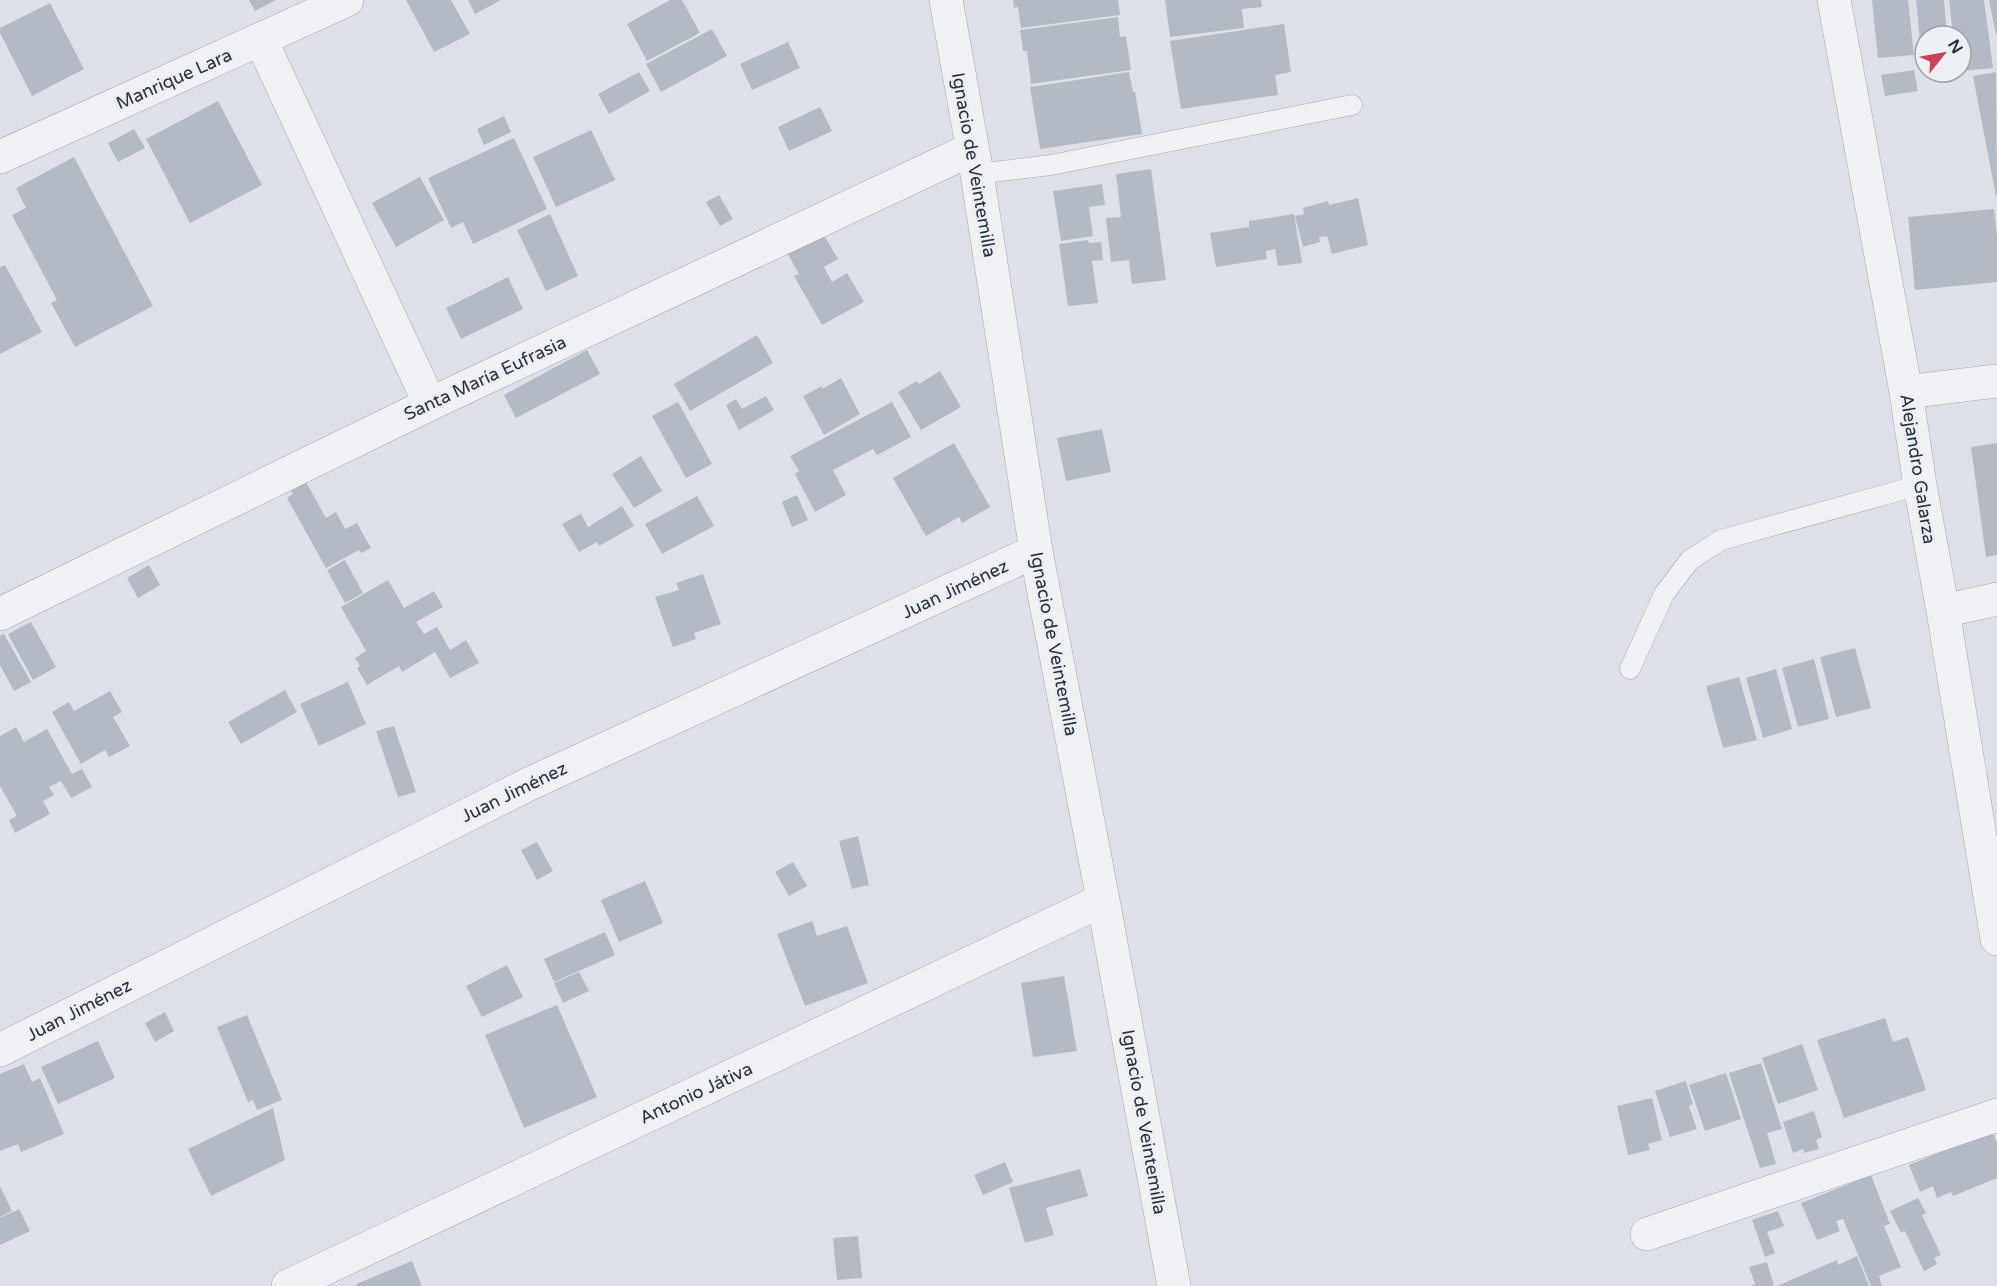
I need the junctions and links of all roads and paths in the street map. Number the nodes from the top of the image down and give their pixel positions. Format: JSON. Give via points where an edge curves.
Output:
{"nodes":[{"id":1,"x":347,"y":0,"type":"edge"},
{"id":2,"x":946,"y":0,"type":"edge"},
{"id":3,"x":1834,"y":0,"type":"edge"},
{"id":4,"x":261,"y":40,"type":"junction"},
{"id":5,"x":1352,"y":105,"type":"dead end"},
{"id":6,"x":0,"y":157,"type":"edge"},
{"id":7,"x":975,"y":162,"type":"junction"},
{"id":8,"x":1997,"y":381,"type":"edge"},
{"id":9,"x":1906,"y":392,"type":"junction"},
{"id":10,"x":430,"y":404,"type":"junction"},
{"id":11,"x":1920,"y":485,"type":"junction"},
{"id":12,"x":1036,"y":552,"type":"junction"},
{"id":13,"x":1997,"y":599,"type":"edge"},
{"id":14,"x":1943,"y":611,"type":"junction"},
{"id":15,"x":0,"y":614,"type":"edge"},
{"id":16,"x":1630,"y":669,"type":"dead end"},
{"id":17,"x":1103,"y":900,"type":"junction"},
{"id":18,"x":1997,"y":939,"type":"edge"},
{"id":19,"x":0,"y":1050,"type":"edge"},
{"id":20,"x":1997,"y":1115,"type":"edge"},
{"id":21,"x":1647,"y":1234,"type":"dead end"},
{"id":22,"x":288,"y":1286,"type":"edge"},
{"id":23,"x":1174,"y":1286,"type":"edge"}],
"edges":[{"from":1,"to":4,"type":"street","name":"Manrique Lara"},
{"from":2,"to":7,"type":"street","name":"Ignacio de Veintemilla"},
{"from":3,"to":9,"type":"street","name":"Alejandro Galarza"},
{"from":4,"to":6,"type":"street","name":"Manrique Lara"},
{"from":4,"to":10,"type":"street"},
{"from":5,"to":7,"type":"lane","via":[[1051,165]]},
{"from":7,"to":10,"type":"street","name":"Santa María Eufrasia"},
{"from":7,"to":12,"type":"street","name":"Ignacio de Veintemilla"},
{"from":8,"to":9,"type":"street"},
{"from":9,"to":11,"type":"street","name":"Alejandro Galarza"},
{"from":10,"to":15,"type":"street","name":"Santa María Eufrasia"},
{"from":11,"to":14,"type":"street","name":"Alejandro Galarza"},
{"from":11,"to":16,"type":"lane","via":[[1721,540],[1690,560],[1664,594]]},
{"from":12,"to":17,"type":"street","name":"Ignacio de Veintemilla"},
{"from":12,"to":19,"type":"street","name":"Juan Jiménez","via":[[529,784]]},
{"from":13,"to":14,"type":"street"},
{"from":14,"to":18,"type":"street","name":"Alejandro Galarza"},
{"from":17,"to":22,"type":"street","name":"Antonio Játiva"},
{"from":17,"to":23,"type":"street","name":"Ignacio de Veintemilla"},
{"from":20,"to":21,"type":"street"}]}
